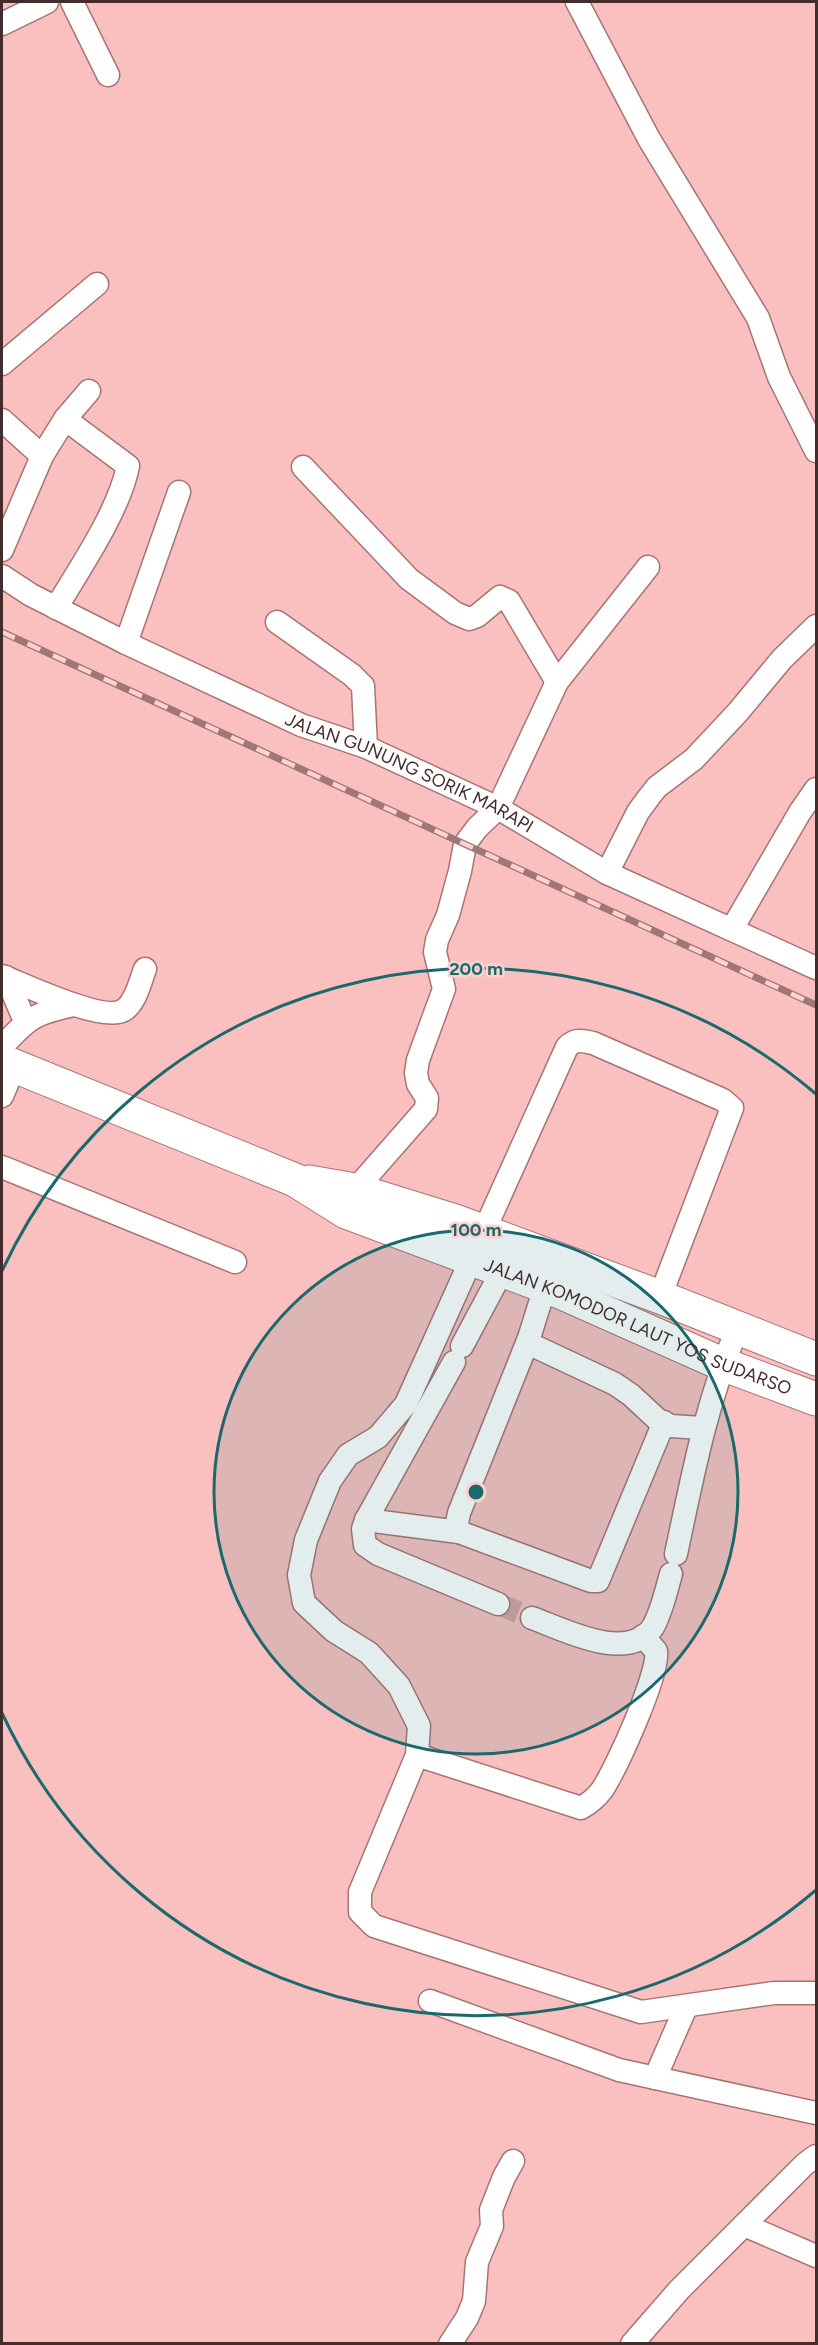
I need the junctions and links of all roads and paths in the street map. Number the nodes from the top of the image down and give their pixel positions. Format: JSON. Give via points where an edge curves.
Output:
{"nodes":[{"id":1,"x":47,"y":2,"type":"edge"},
{"id":2,"x":72,"y":2,"type":"edge"},
{"id":3,"x":577,"y":2,"type":"edge"},
{"id":4,"x":2,"y":24,"type":"edge"},
{"id":5,"x":108,"y":75,"type":"dead end"},
{"id":6,"x":97,"y":284,"type":"dead end"},
{"id":7,"x":2,"y":364,"type":"edge"},
{"id":8,"x":89,"y":391,"type":"dead end"},
{"id":9,"x":65,"y":419,"type":"junction"},
{"id":10,"x":2,"y":420,"type":"edge"},
{"id":11,"x":816,"y":451,"type":"edge"},
{"id":12,"x":42,"y":456,"type":"junction"},
{"id":13,"x":303,"y":467,"type":"dead end"},
{"id":14,"x":178,"y":492,"type":"dead end"},
{"id":15,"x":2,"y":550,"type":"edge"},
{"id":16,"x":648,"y":567,"type":"dead end"},
{"id":17,"x":2,"y":576,"type":"edge"},
{"id":18,"x":56,"y":608,"type":"junction"},
{"id":19,"x":277,"y":622,"type":"dead end"},
{"id":20,"x":816,"y":626,"type":"edge"},
{"id":21,"x":126,"y":643,"type":"junction"},
{"id":22,"x":557,"y":682,"type":"junction"},
{"id":23,"x":366,"y":747,"type":"junction"},
{"id":24,"x":816,"y":789,"type":"edge"},
{"id":25,"x":498,"y":808,"type":"junction"},
{"id":26,"x":607,"y":873,"type":"junction"},
{"id":27,"x":732,"y":929,"type":"junction"},
{"id":28,"x":816,"y":968,"type":"edge"},
{"id":29,"x":145,"y":969,"type":"dead end"},
{"id":30,"x":4,"y":977,"type":"edge"},
{"id":31,"x":74,"y":1005,"type":"junction"},
{"id":32,"x":26,"y":1021,"type":"junction"},
{"id":33,"x":6,"y":1057,"type":"edge"},
{"id":34,"x":2,"y":1096,"type":"edge"},
{"id":35,"x":2,"y":1167,"type":"edge"},
{"id":36,"x":350,"y":1201,"type":"junction"},
{"id":37,"x":478,"y":1245,"type":"junction"},
{"id":38,"x":509,"y":1257,"type":"junction"},
{"id":39,"x":235,"y":1262,"type":"dead end"},
{"id":40,"x":545,"y":1287,"type":"junction"},
{"id":41,"x":660,"y":1297,"type":"junction"},
{"id":42,"x":738,"y":1328,"type":"junction"},
{"id":43,"x":529,"y":1338,"type":"junction"},
{"id":44,"x":816,"y":1359,"type":"edge"},
{"id":45,"x":722,"y":1364,"type":"junction"},
{"id":46,"x":816,"y":1399,"type":"edge"},
{"id":47,"x":664,"y":1422,"type":"junction"},
{"id":48,"x":702,"y":1428,"type":"junction"},
{"id":49,"x":366,"y":1520,"type":"junction"},
{"id":50,"x":459,"y":1532,"type":"junction"},
{"id":51,"x":498,"y":1604,"type":"tunnel mouth"},
{"id":52,"x":532,"y":1618,"type":"tunnel mouth"},
{"id":53,"x":643,"y":1636,"type":"junction"},
{"id":54,"x":417,"y":1755,"type":"junction"},
{"id":55,"x":816,"y":1993,"type":"edge"},
{"id":56,"x":430,"y":2001,"type":"dead end"},
{"id":57,"x":687,"y":2007,"type":"junction"},
{"id":58,"x":655,"y":2078,"type":"junction"},
{"id":59,"x":816,"y":2113,"type":"edge"},
{"id":60,"x":816,"y":2156,"type":"edge"},
{"id":61,"x":513,"y":2161,"type":"dead end"},
{"id":62,"x":744,"y":2225,"type":"junction"},
{"id":63,"x":816,"y":2256,"type":"edge"},
{"id":64,"x":450,"y":2343,"type":"edge"},
{"id":65,"x":632,"y":2343,"type":"edge"}],
"edges":[{"from":1,"to":4,"type":"street"},
{"from":2,"to":5,"type":"street"},
{"from":3,"to":11,"type":"street","via":[[650,140],[758,318],[779,376]]},
{"from":6,"to":7,"type":"street"},
{"from":8,"to":9,"type":"street"},
{"from":9,"to":12,"type":"street"},
{"from":9,"to":18,"type":"street","via":[[128,466],[95,543]]},
{"from":10,"to":12,"type":"street"},
{"from":12,"to":15,"type":"street"},
{"from":13,"to":22,"type":"street","via":[[409,579],[455,613],[469,619],[500,597],[509,601]]},
{"from":14,"to":21,"type":"street"},
{"from":16,"to":22,"type":"street"},
{"from":17,"to":18,"type":"street","name":"JALAN GUNUNG SORIK MARAPI"},
{"from":18,"to":21,"type":"street","name":"JALAN GUNUNG SORIK MARAPI"},
{"from":19,"to":23,"type":"street","via":[[363,686]]},
{"from":20,"to":26,"type":"street","via":[[694,759],[657,787],[638,812]]},
{"from":21,"to":23,"type":"street","name":"JALAN GUNUNG SORIK MARAPI","via":[[301,725]]},
{"from":22,"to":25,"type":"street"},
{"from":23,"to":25,"type":"street","name":"JALAN GUNUNG SORIK MARAPI"},
{"from":24,"to":27,"type":"street"},
{"from":25,"to":26,"type":"street","name":"JALAN GUNUNG SORIK MARAPI"},
{"from":25,"to":36,"type":"street","via":[[465,844],[448,915],[437,940],[436,960],[444,989],[416,1073],[428,1098],[426,1109]]},
{"from":26,"to":27,"type":"street","name":"JALAN GUNUNG SORIK MARAPI"},
{"from":27,"to":28,"type":"street","name":"JALAN GUNUNG SORIK MARAPI"},
{"from":29,"to":31,"type":"street","via":[[126,1009],[114,1015]]},
{"from":30,"to":31,"type":"street"},
{"from":30,"to":32,"type":"street"},
{"from":31,"to":32,"type":"street","via":[[49,1010]]},
{"from":32,"to":33,"type":"street"},
{"from":33,"to":34,"type":"street"},
{"from":33,"to":36,"type":"highway","name":"JALAN KOMODOR LAUT YOS SUDARSO"},
{"from":35,"to":39,"type":"street"},
{"from":36,"to":37,"type":"highway","name":"JALAN KOMODOR LAUT YOS SUDARSO"},
{"from":37,"to":38,"type":"highway","name":"JALAN KOMODOR LAUT YOS SUDARSO"},
{"from":37,"to":41,"type":"street","via":[[567,1047],[578,1040],[593,1043],[723,1100],[732,1108]]},
{"from":37,"to":54,"type":"street","via":[[406,1404],[378,1437],[348,1455],[330,1481],[306,1540],[298,1575],[304,1603],[334,1631],[369,1653],[399,1686],[419,1726]]},
{"from":38,"to":40,"type":"highway","name":"JALAN KOMODOR LAUT YOS SUDARSO"},
{"from":38,"to":41,"type":"highway","name":"JALAN KOMODOR LAUT YOS SUDARSO"},
{"from":38,"to":49,"type":"street"},
{"from":40,"to":43,"type":"street"},
{"from":40,"to":45,"type":"highway","name":"JALAN KOMODOR LAUT YOS SUDARSO"},
{"from":41,"to":42,"type":"highway","name":"JALAN KOMODOR LAUT YOS SUDARSO"},
{"from":42,"to":44,"type":"highway","name":"JALAN KOMODOR LAUT YOS SUDARSO"},
{"from":42,"to":45,"type":"street"},
{"from":43,"to":47,"type":"street","via":[[532,1345],[615,1384]]},
{"from":43,"to":50,"type":"street","via":[[459,1513]]},
{"from":45,"to":46,"type":"highway","name":"JALAN KOMODOR LAUT YOS SUDARSO"},
{"from":45,"to":48,"type":"street"},
{"from":47,"to":48,"type":"street"},
{"from":47,"to":50,"type":"street","via":[[598,1581]]},
{"from":48,"to":53,"type":"street","via":[[674,1564],[659,1614]]},
{"from":49,"to":50,"type":"street"},
{"from":49,"to":51,"type":"street","via":[[365,1545],[370,1550]]},
{"from":52,"to":53,"type":"street","via":[[599,1643],[618,1644]]},
{"from":53,"to":54,"type":"street","via":[[656,1651],[656,1665],[612,1774],[591,1802],[581,1808]]},
{"from":54,"to":57,"type":"street","via":[[360,1892],[364,1919],[374,1926],[627,2009],[641,2012]]},
{"from":55,"to":57,"type":"street","via":[[774,1993]]},
{"from":56,"to":58,"type":"street","via":[[619,2070]]},
{"from":57,"to":58,"type":"street"},
{"from":58,"to":59,"type":"street"},
{"from":60,"to":62,"type":"street"},
{"from":61,"to":64,"type":"street","via":[[491,2211],[492,2226],[477,2262],[474,2301]]},
{"from":62,"to":63,"type":"street"},
{"from":62,"to":65,"type":"street"}]}
